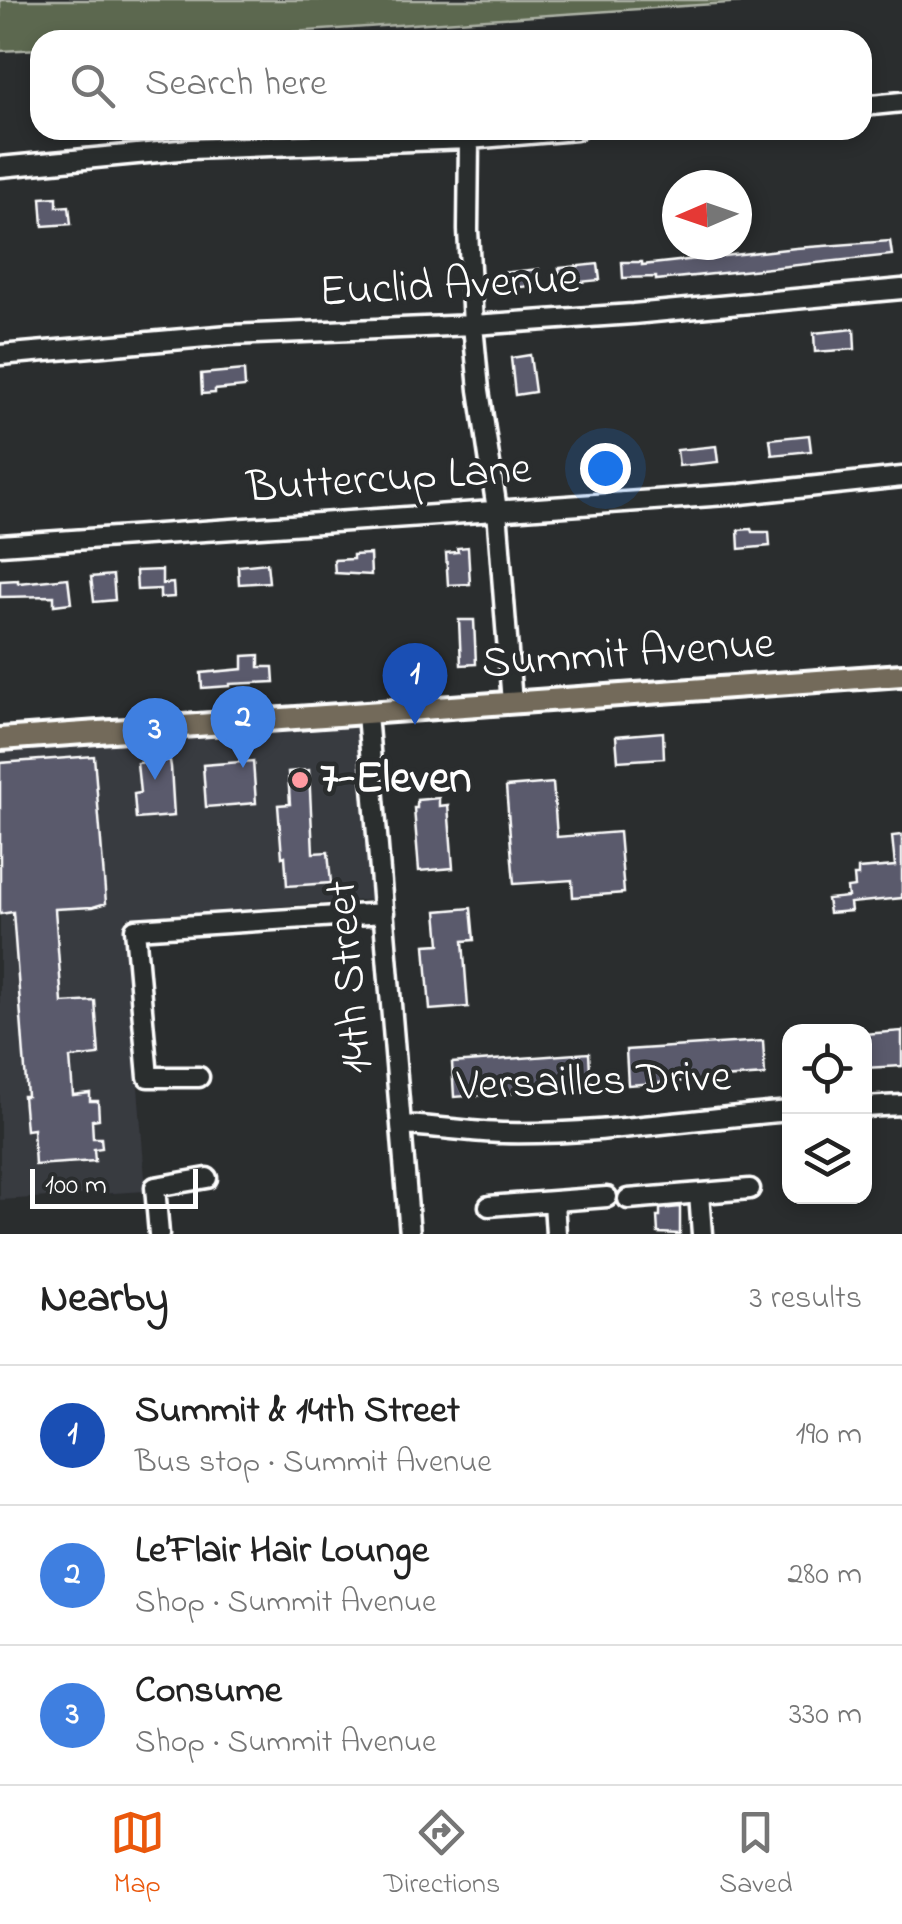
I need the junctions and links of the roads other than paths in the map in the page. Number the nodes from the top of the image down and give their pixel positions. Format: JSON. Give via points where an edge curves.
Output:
{"nodes":[{"id":1,"x":900,"y":105,"type":"edge"},
{"id":2,"x":872,"y":106,"type":"edge"},
{"id":3,"x":444,"y":140,"type":"edge"},
{"id":4,"x":469,"y":140,"type":"edge"},
{"id":5,"x":0,"y":167,"type":"edge"},
{"id":6,"x":902,"y":289,"type":"edge"},
{"id":7,"x":472,"y":325,"type":"junction"},
{"id":8,"x":0,"y":355,"type":"edge"},
{"id":9,"x":902,"y":477,"type":"edge"},
{"id":10,"x":498,"y":510,"type":"junction"},
{"id":11,"x":0,"y":544,"type":"edge"},
{"id":12,"x":902,"y":675,"type":"edge"},
{"id":13,"x":512,"y":703,"type":"junction"},
{"id":14,"x":367,"y":714,"type":"junction"},
{"id":15,"x":0,"y":739,"type":"edge"},
{"id":16,"x":384,"y":913,"type":"junction"},
{"id":17,"x":199,"y":1077,"type":"dead end"},
{"id":18,"x":902,"y":1105,"type":"edge"},
{"id":19,"x":872,"y":1106,"type":"edge"},
{"id":20,"x":782,"y":1113,"type":"edge"},
{"id":21,"x":401,"y":1125,"type":"junction"},
{"id":22,"x":208,"y":1178,"type":"dead end"},
{"id":23,"x":750,"y":1189,"type":"dead end"},
{"id":24,"x":700,"y":1194,"type":"junction"},
{"id":25,"x":608,"y":1198,"type":"dead end"},
{"id":26,"x":628,"y":1199,"type":"dead end"},
{"id":27,"x":554,"y":1202,"type":"junction"},
{"id":28,"x":489,"y":1206,"type":"dead end"},
{"id":29,"x":159,"y":1234,"type":"edge"},
{"id":30,"x":410,"y":1234,"type":"edge"},
{"id":31,"x":556,"y":1234,"type":"edge"},
{"id":32,"x":702,"y":1234,"type":"edge"}],
"edges":[{"from":1,"to":2,"type":"street"},
{"from":3,"to":5,"type":"street","via":[[190,150]]},
{"from":4,"to":7,"type":"street"},
{"from":6,"to":7,"type":"street","name":"Euclid Avenue"},
{"from":7,"to":8,"type":"street","name":"Euclid Avenue","via":[[229,335]]},
{"from":7,"to":10,"type":"street"},
{"from":9,"to":10,"type":"street","name":"Buttercup Lane"},
{"from":10,"to":11,"type":"street","name":"Buttercup Lane"},
{"from":10,"to":13,"type":"street"},
{"from":12,"to":13,"type":"main road","name":"Summit Avenue"},
{"from":13,"to":14,"type":"main road","name":"Summit Avenue"},
{"from":14,"to":15,"type":"main road","name":"Summit Avenue"},
{"from":14,"to":16,"type":"street","name":"14th Street"},
{"from":16,"to":17,"type":"street","via":[[135,930],[148,1077]]},
{"from":16,"to":21,"type":"street","name":"14th Street"},
{"from":18,"to":19,"type":"street"},
{"from":20,"to":21,"type":"street","name":"Versailles Drive","via":[[545,1132]]},
{"from":21,"to":30,"type":"street","name":"14th Street"},
{"from":22,"to":29,"type":"street","via":[[156,1187]]},
{"from":23,"to":24,"type":"street"},
{"from":24,"to":26,"type":"street"},
{"from":24,"to":32,"type":"street"},
{"from":25,"to":27,"type":"street"},
{"from":27,"to":28,"type":"street"},
{"from":27,"to":31,"type":"street"}]}
